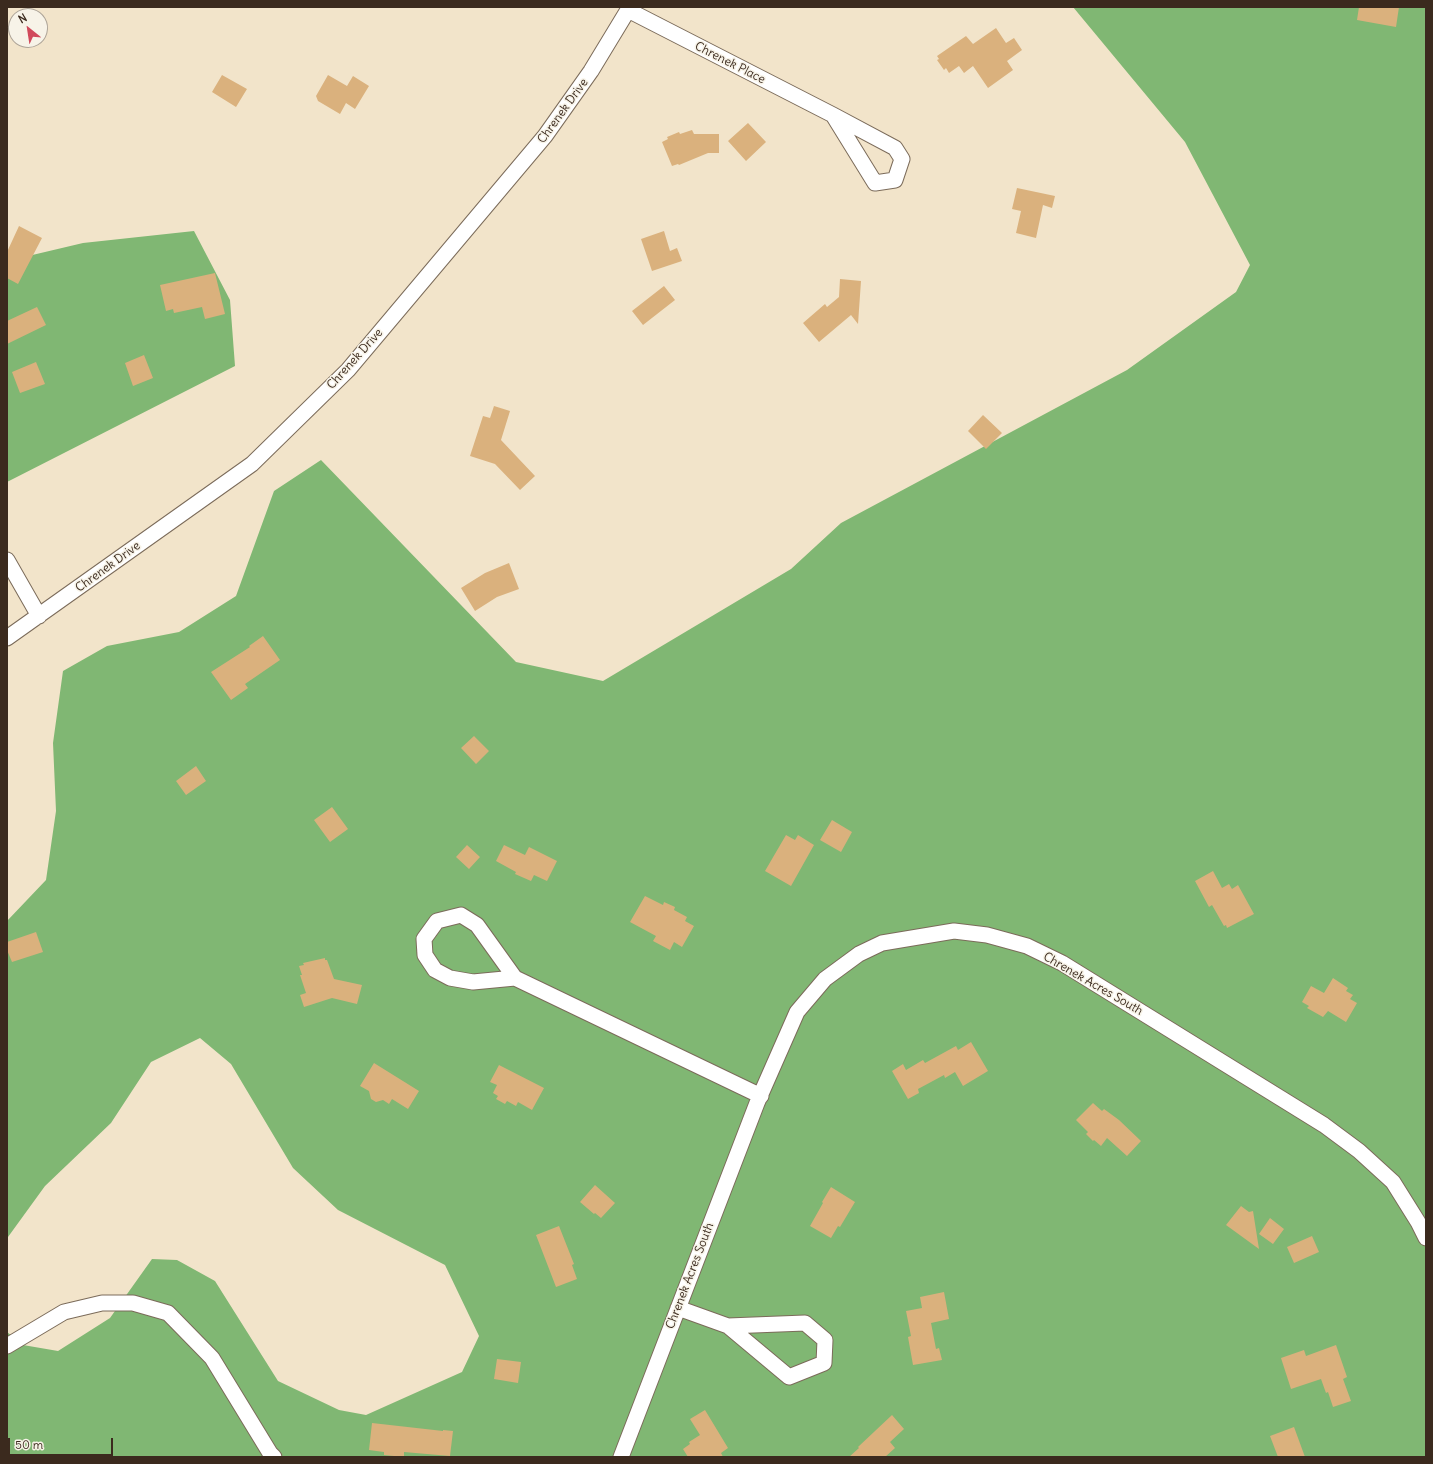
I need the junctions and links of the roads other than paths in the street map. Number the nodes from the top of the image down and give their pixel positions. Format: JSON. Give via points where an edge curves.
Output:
{"nodes":[{"id":1,"x":628,"y":9,"type":"edge"},
{"id":2,"x":833,"y":115,"type":"junction"},
{"id":3,"x":7,"y":560,"type":"edge"},
{"id":4,"x":39,"y":616,"type":"junction"},
{"id":5,"x":7,"y":638,"type":"edge"},
{"id":6,"x":515,"y":978,"type":"junction"},
{"id":7,"x":761,"y":1096,"type":"junction"},
{"id":8,"x":1426,"y":1238,"type":"edge"},
{"id":9,"x":678,"y":1308,"type":"junction"},
{"id":10,"x":728,"y":1326,"type":"junction"},
{"id":11,"x":7,"y":1346,"type":"edge"},
{"id":12,"x":274,"y":1457,"type":"edge"},
{"id":13,"x":621,"y":1457,"type":"edge"}],
"edges":[{"from":1,"to":2,"type":"street","name":"Chrenek Place"},
{"from":1,"to":4,"type":"street","name":"Chrenek Drive","via":[[591,71],[545,136],[348,370],[252,464]]},
{"from":2,"to":2,"type":"street","name":"Chrenek Place","via":[[875,183],[895,180],[902,159],[895,148]]},
{"from":3,"to":4,"type":"street"},
{"from":4,"to":5,"type":"street","name":"Chrenek Drive"},
{"from":6,"to":6,"type":"street","via":[[477,925],[461,915],[437,921],[424,939],[425,955],[435,970],[450,978],[473,982]]},
{"from":6,"to":7,"type":"street"},
{"from":7,"to":8,"type":"street","name":"Chrenek Acres South","via":[[798,1012],[825,978],[860,954],[882,943],[954,931],[987,935],[1027,946],[1062,963],[1324,1125],[1359,1151],[1393,1182]]},
{"from":7,"to":9,"type":"street","name":"Chrenek Acres South"},
{"from":9,"to":10,"type":"street"},
{"from":9,"to":13,"type":"street","name":"Chrenek Acres South"},
{"from":10,"to":10,"type":"street","via":[[789,1377],[824,1363],[825,1340],[804,1323]]},
{"from":11,"to":12,"type":"street","via":[[64,1312],[102,1303],[132,1303],[168,1313],[212,1358]]}]}
